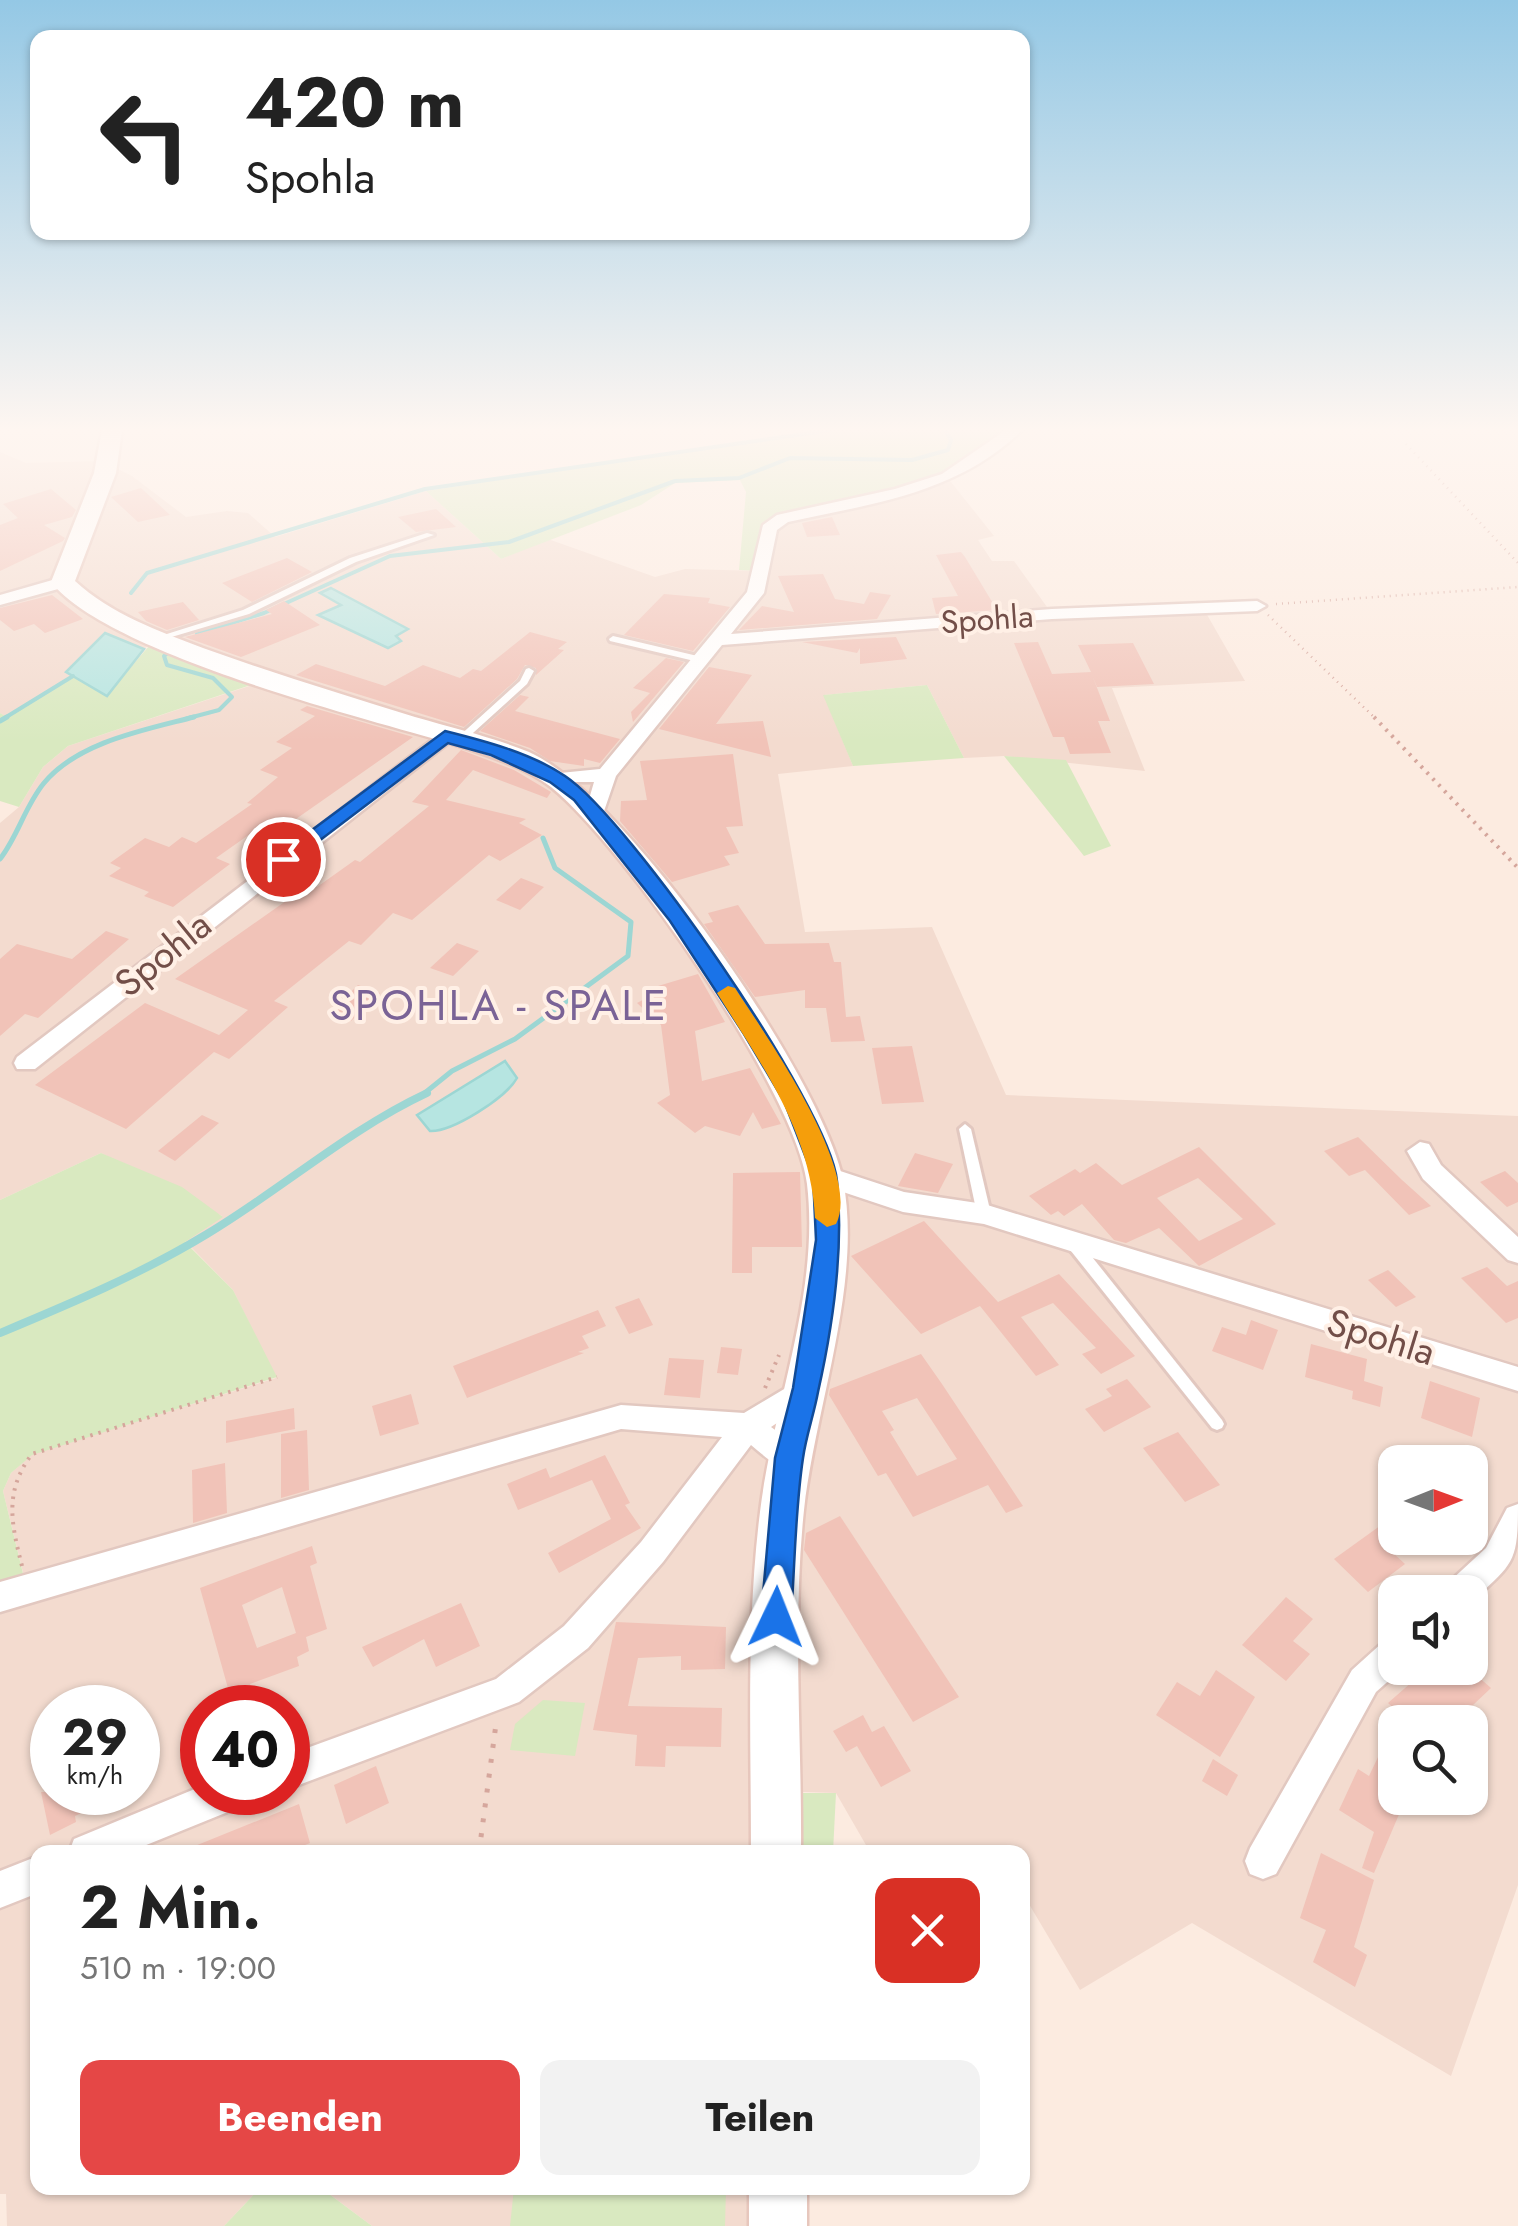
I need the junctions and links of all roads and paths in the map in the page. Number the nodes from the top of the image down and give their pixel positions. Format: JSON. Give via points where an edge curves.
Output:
{"nodes":[{"id":1,"x":82,"y":534,"type":"edge"},
{"id":2,"x":430,"y":534,"type":"dead end"},
{"id":3,"x":768,"y":534,"type":"edge"},
{"id":4,"x":1491,"y":534,"type":"edge"},
{"id":5,"x":1518,"y":562,"type":"edge"},
{"id":6,"x":64,"y":582,"type":"junction"},
{"id":7,"x":1518,"y":587,"type":"edge"},
{"id":8,"x":0,"y":600,"type":"edge"},
{"id":9,"x":1256,"y":606,"type":"junction"},
{"id":10,"x":613,"y":638,"type":"dead end"},
{"id":11,"x":160,"y":640,"type":"junction"},
{"id":12,"x":718,"y":640,"type":"junction"},
{"id":13,"x":703,"y":660,"type":"junction"},
{"id":14,"x":530,"y":671,"type":"dead end"},
{"id":15,"x":453,"y":738,"type":"junction"},
{"id":16,"x":606,"y":774,"type":"junction"},
{"id":17,"x":557,"y":778,"type":"junction"},
{"id":18,"x":595,"y":813,"type":"junction"},
{"id":19,"x":1518,"y":868,"type":"edge"},
{"id":20,"x":26,"y":1064,"type":"dead end"},
{"id":21,"x":965,"y":1129,"type":"dead end"},
{"id":22,"x":1420,"y":1152,"type":"dead end"},
{"id":23,"x":825,"y":1176,"type":"junction"},
{"id":24,"x":984,"y":1214,"type":"junction"},
{"id":25,"x":1072,"y":1242,"type":"junction"},
{"id":26,"x":1518,"y":1253,"type":"edge"},
{"id":27,"x":785,"y":1340,"type":"dead end"},
{"id":28,"x":277,"y":1377,"type":"dead end"},
{"id":29,"x":1518,"y":1378,"type":"edge"},
{"id":30,"x":806,"y":1388,"type":"junction"},
{"id":31,"x":1217,"y":1424,"type":"dead end"},
{"id":32,"x":748,"y":1426,"type":"junction"},
{"id":33,"x":789,"y":1458,"type":"junction"},
{"id":34,"x":7,"y":1482,"type":"dead end"},
{"id":35,"x":3,"y":1491,"type":"dead end"},
{"id":36,"x":1518,"y":1518,"type":"edge"},
{"id":37,"x":1478,"y":1575,"type":"edge"},
{"id":38,"x":14,"y":1593,"type":"edge"},
{"id":39,"x":1378,"y":1668,"type":"edge"},
{"id":40,"x":506,"y":1691,"type":"junction"},
{"id":41,"x":310,"y":1764,"type":"edge"},
{"id":42,"x":180,"y":1814,"type":"edge"},
{"id":43,"x":104,"y":1845,"type":"edge"},
{"id":44,"x":480,"y":1845,"type":"edge"},
{"id":45,"x":776,"y":1845,"type":"edge"},
{"id":46,"x":1263,"y":1861,"type":"dead end"},
{"id":47,"x":30,"y":1877,"type":"edge"},
{"id":48,"x":0,"y":1890,"type":"edge"},
{"id":49,"x":778,"y":2195,"type":"edge"},
{"id":50,"x":778,"y":2226,"type":"edge"}],
"edges":[{"from":1,"to":6,"type":"street"},
{"from":2,"to":11,"type":"lane","via":[[353,560],[246,612]]},
{"from":3,"to":12,"type":"street","via":[[755,593]]},
{"from":4,"to":5,"type":"path"},
{"from":6,"to":8,"type":"street"},
{"from":6,"to":11,"type":"street","via":[[95,612]]},
{"from":7,"to":9,"type":"path"},
{"from":9,"to":12,"type":"street","name":"Spohla"},
{"from":9,"to":19,"type":"path","via":[[1337,678]]},
{"from":10,"to":13,"type":"lane"},
{"from":11,"to":15,"type":"street"},
{"from":12,"to":13,"type":"street"},
{"from":13,"to":16,"type":"street"},
{"from":14,"to":15,"type":"lane"},
{"from":15,"to":17,"type":"street"},
{"from":15,"to":20,"type":"street","name":"Spohla"},
{"from":16,"to":17,"type":"street"},
{"from":16,"to":18,"type":"street"},
{"from":17,"to":18,"type":"street"},
{"from":18,"to":23,"type":"street","via":[[677,917],[753,1030],[795,1100]]},
{"from":21,"to":24,"type":"lane"},
{"from":22,"to":26,"type":"street","via":[[1432,1172]]},
{"from":23,"to":24,"type":"street","name":"Spohla","via":[[904,1202]]},
{"from":23,"to":30,"type":"street","via":[[828,1240]]},
{"from":24,"to":25,"type":"street","name":"Spohla"},
{"from":25,"to":29,"type":"street","name":"Spohla"},
{"from":25,"to":31,"type":"lane"},
{"from":27,"to":32,"type":"path"},
{"from":28,"to":34,"type":"path","via":[[32,1454]]},
{"from":30,"to":32,"type":"street"},
{"from":30,"to":33,"type":"street"},
{"from":32,"to":33,"type":"street"},
{"from":32,"to":38,"type":"street","via":[[621,1418]]},
{"from":32,"to":40,"type":"street","via":[[652,1552],[576,1637]]},
{"from":33,"to":45,"type":"street","via":[[776,1582]]},
{"from":35,"to":38,"type":"path"},
{"from":36,"to":37,"type":"street","via":[[1497,1558]]},
{"from":39,"to":46,"type":"street","via":[[1364,1681]]},
{"from":40,"to":41,"type":"street"},
{"from":40,"to":44,"type":"path","via":[[493,1734]]},
{"from":42,"to":43,"type":"street"},
{"from":47,"to":48,"type":"street"},
{"from":49,"to":50,"type":"street"}]}
